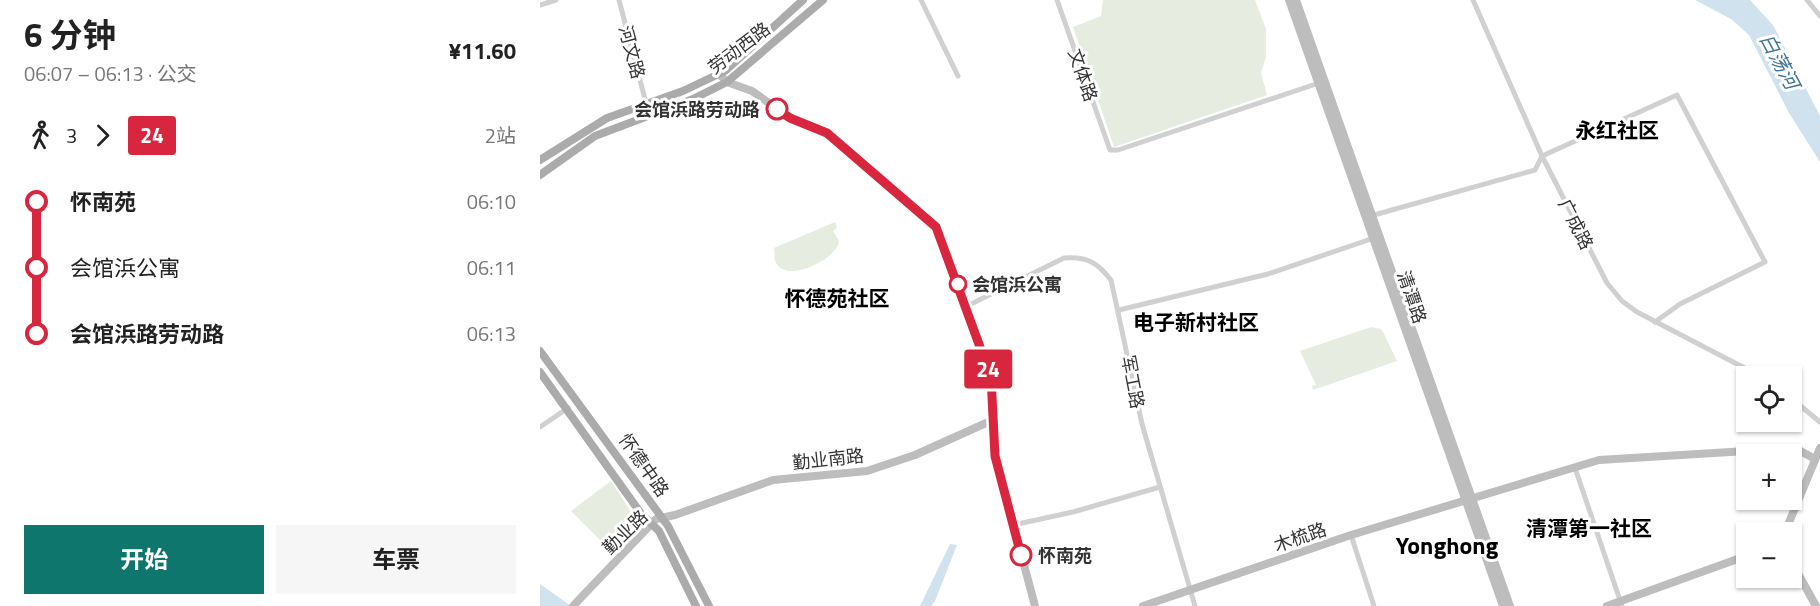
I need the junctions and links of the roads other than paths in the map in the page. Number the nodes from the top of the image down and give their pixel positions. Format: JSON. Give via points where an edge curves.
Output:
{"nodes":[{"id":1,"x":556,"y":0,"type":"edge"},
{"id":2,"x":619,"y":0,"type":"edge"},
{"id":3,"x":804,"y":0,"type":"edge"},
{"id":4,"x":823,"y":0,"type":"edge"},
{"id":5,"x":921,"y":0,"type":"edge"},
{"id":6,"x":1058,"y":0,"type":"edge"},
{"id":7,"x":1473,"y":0,"type":"edge"},
{"id":8,"x":1807,"y":0,"type":"edge"},
{"id":9,"x":1294,"y":1,"type":"edge"},
{"id":10,"x":540,"y":5,"type":"edge"},
{"id":11,"x":1820,"y":16,"type":"edge"},
{"id":12,"x":719,"y":74,"type":"junction"},
{"id":13,"x":958,"y":76,"type":"dead end"},
{"id":14,"x":727,"y":82,"type":"junction"},
{"id":15,"x":1319,"y":83,"type":"junction"},
{"id":16,"x":645,"y":103,"type":"junction"},
{"id":17,"x":1542,"y":156,"type":"junction"},
{"id":18,"x":540,"y":160,"type":"edge"},
{"id":19,"x":540,"y":175,"type":"edge"},
{"id":20,"x":1374,"y":215,"type":"junction"},
{"id":21,"x":1375,"y":238,"type":"junction"},
{"id":22,"x":967,"y":306,"type":"junction"},
{"id":23,"x":1119,"y":310,"type":"junction"},
{"id":24,"x":1655,"y":322,"type":"junction"},
{"id":25,"x":540,"y":351,"type":"edge"},
{"id":26,"x":1741,"y":366,"type":"edge"},
{"id":27,"x":540,"y":372,"type":"edge"},
{"id":28,"x":1802,"y":407,"type":"edge"},
{"id":29,"x":568,"y":408,"type":"junction"},
{"id":30,"x":995,"y":419,"type":"junction"},
{"id":31,"x":1820,"y":422,"type":"edge"},
{"id":32,"x":540,"y":427,"type":"edge"},
{"id":33,"x":1820,"y":448,"type":"edge"},
{"id":34,"x":1818,"y":461,"type":"edge"},
{"id":35,"x":1575,"y":468,"type":"junction"},
{"id":36,"x":1160,"y":487,"type":"junction"},
{"id":37,"x":1471,"y":500,"type":"junction"},
{"id":38,"x":655,"y":520,"type":"junction"},
{"id":39,"x":1790,"y":522,"type":"edge"},
{"id":40,"x":1013,"y":525,"type":"junction"},
{"id":41,"x":1351,"y":535,"type":"junction"},
{"id":42,"x":1736,"y":560,"type":"edge"},
{"id":43,"x":604,"y":571,"type":"junction"},
{"id":44,"x":1802,"y":581,"type":"edge"},
{"id":45,"x":1190,"y":590,"type":"junction"},
{"id":46,"x":1622,"y":604,"type":"edge"},
{"id":47,"x":567,"y":606,"type":"edge"},
{"id":48,"x":573,"y":606,"type":"edge"},
{"id":49,"x":696,"y":606,"type":"edge"},
{"id":50,"x":710,"y":606,"type":"edge"},
{"id":51,"x":1035,"y":606,"type":"edge"},
{"id":52,"x":1143,"y":606,"type":"edge"},
{"id":53,"x":1195,"y":606,"type":"edge"},
{"id":54,"x":1374,"y":606,"type":"edge"},
{"id":55,"x":1503,"y":606,"type":"edge"},
{"id":56,"x":1510,"y":606,"type":"edge"},
{"id":57,"x":1607,"y":606,"type":"edge"},
{"id":58,"x":1816,"y":606,"type":"edge"}],
"edges":[{"from":1,"to":10,"type":"street"},
{"from":2,"to":16,"type":"street","name":"河文路"},
{"from":3,"to":12,"type":"main road","name":"劳动西路"},
{"from":4,"to":14,"type":"main road","name":"劳动西路"},
{"from":5,"to":13,"type":"street"},
{"from":6,"to":15,"type":"street","name":"文体路","via":[[1110,150]]},
{"from":7,"to":17,"type":"street","name":"广成路"},
{"from":8,"to":11,"type":"street"},
{"from":9,"to":15,"type":"street","name":"清潭路"},
{"from":9,"to":20,"type":"street","name":"清潭路"},
{"from":12,"to":14,"type":"street"},
{"from":12,"to":16,"type":"main road","name":"劳动西路"},
{"from":14,"to":19,"type":"main road","name":"劳动西路","via":[[595,136]]},
{"from":14,"to":22,"type":"street","via":[[752,91],[790,118],[827,133],[936,227]]},
{"from":15,"to":21,"type":"street","name":"清潭路"},
{"from":16,"to":18,"type":"main road","name":"劳动西路","via":[[591,126]]},
{"from":17,"to":20,"type":"street","via":[[1535,170]]},
{"from":17,"to":24,"type":"street","name":"广成路","via":[[1607,283],[1622,301]]},
{"from":17,"to":24,"type":"street","via":[[1677,95],[1765,262],[1680,304]]},
{"from":20,"to":37,"type":"street","name":"清潭路"},
{"from":21,"to":23,"type":"street","via":[[1268,274]]},
{"from":21,"to":37,"type":"street","name":"清潭路"},
{"from":22,"to":23,"type":"street","name":"军工路","via":[[1064,258],[1081,257],[1094,261],[1111,280]]},
{"from":22,"to":30,"type":"street","via":[[991,377]]},
{"from":23,"to":36,"type":"street","name":"军工路","via":[[1142,424]]},
{"from":24,"to":26,"type":"street","name":"广成路"},
{"from":25,"to":38,"type":"main road","name":"怀德中路"},
{"from":27,"to":29,"type":"main road","name":"怀德中路"},
{"from":28,"to":31,"type":"street"},
{"from":29,"to":32,"type":"street"},
{"from":29,"to":38,"type":"main road","name":"怀德中路","via":[[642,515]]},
{"from":30,"to":38,"type":"street","name":"勤业南路","via":[[915,455],[867,471],[773,480]]},
{"from":30,"to":40,"type":"street","via":[[995,456]]},
{"from":33,"to":34,"type":"street"},
{"from":34,"to":35,"type":"street","name":"木梳路","via":[[1795,448],[1615,458]]},
{"from":34,"to":39,"type":"street"},
{"from":35,"to":37,"type":"street","name":"木梳路"},
{"from":35,"to":46,"type":"street"},
{"from":36,"to":40,"type":"street"},
{"from":36,"to":45,"type":"street","name":"军工路"},
{"from":37,"to":41,"type":"street","name":"木梳路"},
{"from":37,"to":55,"type":"street","name":"清潭路"},
{"from":37,"to":56,"type":"street","name":"清潭路"},
{"from":38,"to":43,"type":"street","name":"勤业路","via":[[641,526]]},
{"from":38,"to":49,"type":"main road","name":"怀德中路"},
{"from":38,"to":50,"type":"main road","name":"怀德中路"},
{"from":40,"to":51,"type":"street"},
{"from":41,"to":45,"type":"street","name":"木梳路"},
{"from":41,"to":54,"type":"street"},
{"from":42,"to":46,"type":"street"},
{"from":43,"to":47,"type":"street"},
{"from":43,"to":48,"type":"street"},
{"from":44,"to":58,"type":"street"},
{"from":45,"to":52,"type":"street","name":"木梳路"},
{"from":45,"to":53,"type":"street","name":"军工路"},
{"from":46,"to":57,"type":"street"}]}
